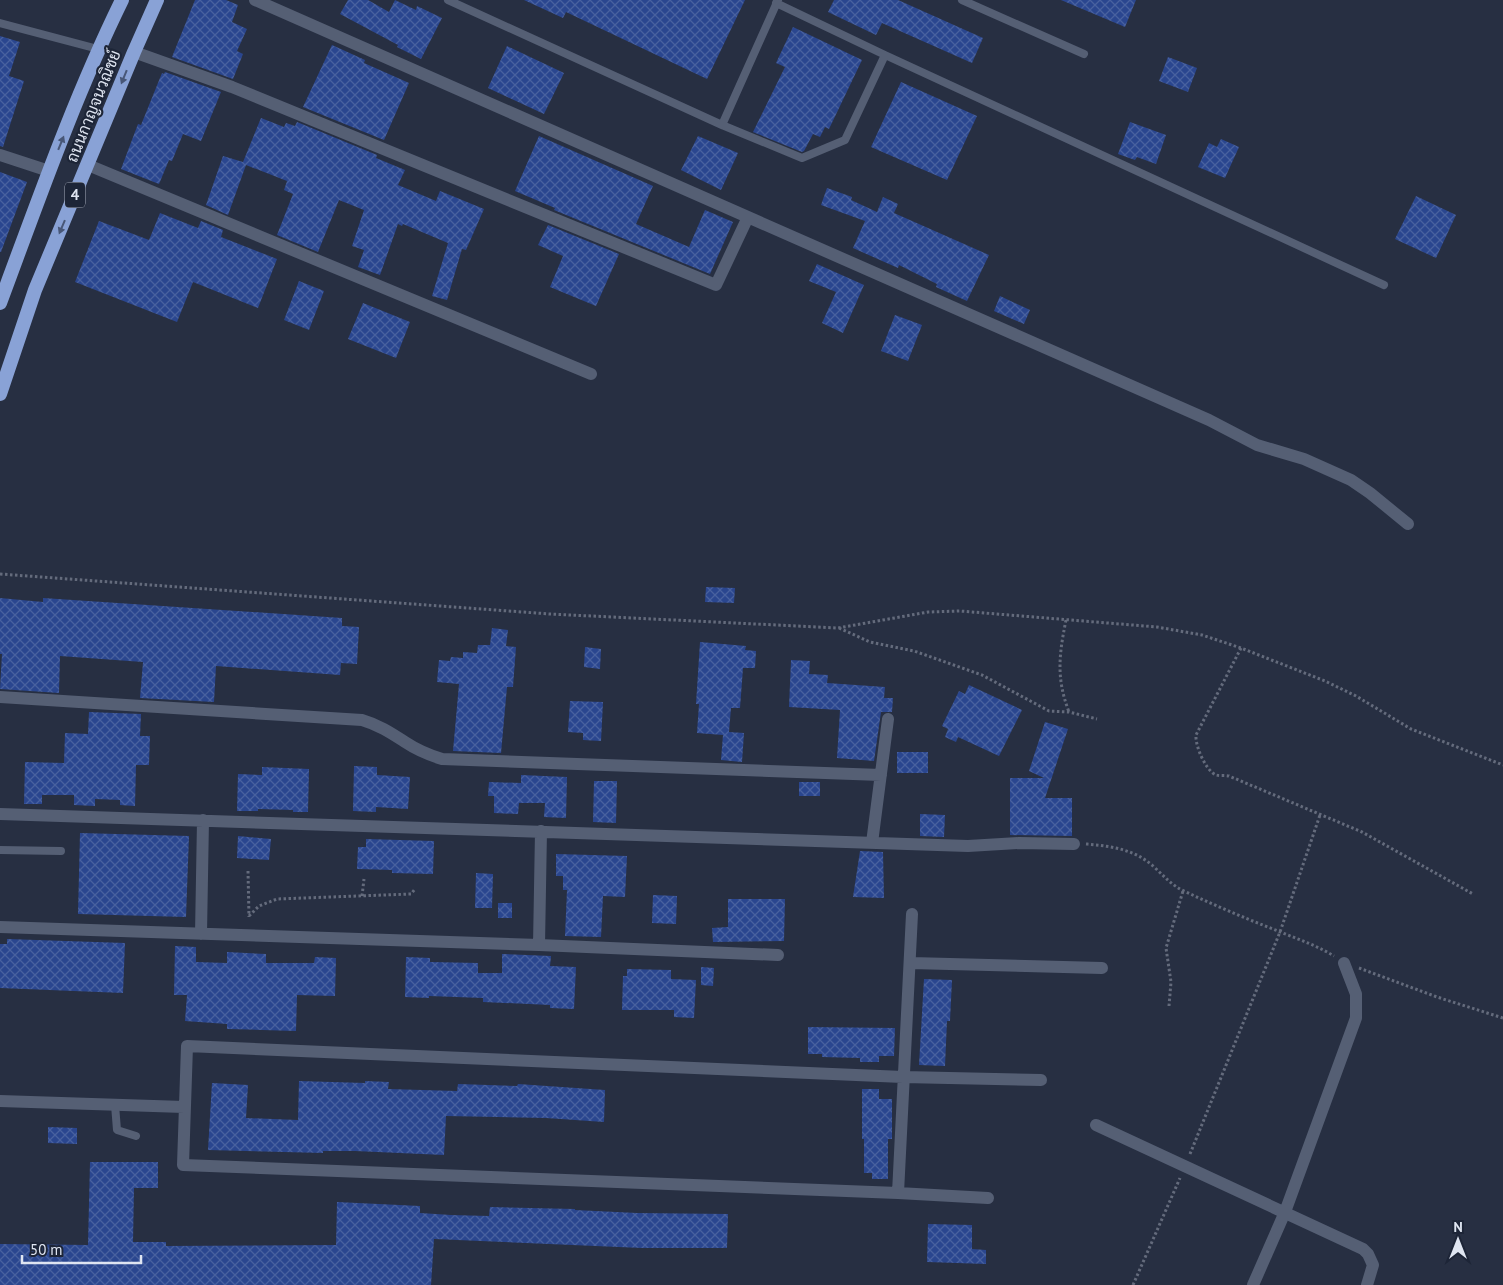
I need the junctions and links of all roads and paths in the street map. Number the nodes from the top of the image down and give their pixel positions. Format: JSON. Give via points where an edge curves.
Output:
{"nodes":[{"id":1,"x":122,"y":0,"type":"edge"},
{"id":2,"x":158,"y":0,"type":"edge"},
{"id":3,"x":254,"y":0,"type":"edge"},
{"id":4,"x":448,"y":0,"type":"edge"},
{"id":5,"x":962,"y":0,"type":"edge"},
{"id":6,"x":777,"y":1,"type":"edge"},
{"id":7,"x":0,"y":23,"type":"edge"},
{"id":8,"x":98,"y":49,"type":"junction"},
{"id":9,"x":134,"y":52,"type":"junction"},
{"id":10,"x":1084,"y":54,"type":"dead end"},
{"id":11,"x":885,"y":55,"type":"junction"},
{"id":12,"x":722,"y":125,"type":"junction"},
{"id":13,"x":0,"y":155,"type":"edge"},
{"id":14,"x":88,"y":166,"type":"junction"},
{"id":15,"x":49,"y":171,"type":"junction"},
{"id":16,"x":748,"y":217,"type":"junction"},
{"id":17,"x":4,"y":279,"type":"edge"},
{"id":18,"x":1384,"y":285,"type":"dead end"},
{"id":19,"x":0,"y":303,"type":"edge"},
{"id":20,"x":591,"y":374,"type":"dead end"},
{"id":21,"x":0,"y":394,"type":"edge"},
{"id":22,"x":1408,"y":524,"type":"dead end"},
{"id":23,"x":0,"y":574,"type":"edge"},
{"id":24,"x":1066,"y":620,"type":"junction"},
{"id":25,"x":838,"y":628,"type":"junction"},
{"id":26,"x":1241,"y":648,"type":"junction"},
{"id":27,"x":0,"y":697,"type":"edge"},
{"id":28,"x":1069,"y":712,"type":"junction"},
{"id":29,"x":888,"y":719,"type":"dead end"},
{"id":30,"x":1097,"y":719,"type":"dead end"},
{"id":31,"x":1503,"y":765,"type":"edge"},
{"id":32,"x":881,"y":775,"type":"junction"},
{"id":33,"x":0,"y":814,"type":"edge"},
{"id":34,"x":1320,"y":815,"type":"junction"},
{"id":35,"x":204,"y":820,"type":"junction"},
{"id":36,"x":541,"y":831,"type":"junction"},
{"id":37,"x":872,"y":843,"type":"junction"},
{"id":38,"x":1074,"y":844,"type":"joint"},
{"id":39,"x":0,"y":850,"type":"edge"},
{"id":40,"x":61,"y":851,"type":"dead end"},
{"id":41,"x":248,"y":871,"type":"dead end"},
{"id":42,"x":364,"y":879,"type":"dead end"},
{"id":43,"x":415,"y":889,"type":"dead end"},
{"id":44,"x":1183,"y":891,"type":"junction"},
{"id":45,"x":1473,"y":894,"type":"dead end"},
{"id":46,"x":362,"y":896,"type":"junction"},
{"id":47,"x":912,"y":914,"type":"dead end"},
{"id":48,"x":249,"y":916,"type":"junction"},
{"id":49,"x":0,"y":927,"type":"edge"},
{"id":50,"x":1280,"y":932,"type":"junction"},
{"id":51,"x":201,"y":934,"type":"junction"},
{"id":52,"x":249,"y":935,"type":"junction"},
{"id":53,"x":539,"y":944,"type":"junction"},
{"id":54,"x":778,"y":955,"type":"dead end"},
{"id":55,"x":1344,"y":962,"type":"junction"},
{"id":56,"x":911,"y":963,"type":"junction"},
{"id":57,"x":1102,"y":968,"type":"dead end"},
{"id":58,"x":1169,"y":1006,"type":"dead end"},
{"id":59,"x":1503,"y":1018,"type":"edge"},
{"id":60,"x":903,"y":1076,"type":"junction"},
{"id":61,"x":1041,"y":1080,"type":"dead end"},
{"id":62,"x":0,"y":1101,"type":"edge"},
{"id":63,"x":115,"y":1105,"type":"junction"},
{"id":64,"x":184,"y":1107,"type":"junction"},
{"id":65,"x":1096,"y":1125,"type":"dead end"},
{"id":66,"x":136,"y":1136,"type":"dead end"},
{"id":67,"x":1185,"y":1166,"type":"junction"},
{"id":68,"x":898,"y":1193,"type":"junction"},
{"id":69,"x":988,"y":1198,"type":"dead end"},
{"id":70,"x":1285,"y":1212,"type":"junction"},
{"id":71,"x":1133,"y":1285,"type":"edge"},
{"id":72,"x":1253,"y":1285,"type":"edge"},
{"id":73,"x":1367,"y":1285,"type":"edge"}],
"edges":[{"from":1,"to":8,"type":"highway","name":"ถนนกาญจนวณิชย์","number":"4"},
{"from":2,"to":9,"type":"highway","name":"ถนนกาญจนวณิชย์","number":"4"},
{"from":3,"to":16,"type":"street"},
{"from":4,"to":12,"type":"lane"},
{"from":5,"to":10,"type":"lane"},
{"from":6,"to":11,"type":"lane"},
{"from":6,"to":12,"type":"lane"},
{"from":7,"to":8,"type":"lane"},
{"from":15,"to":8,"type":"highway","name":"ถนนกาญจนวณิชย์","number":"4","one_way":true},
{"from":9,"to":14,"type":"highway","name":"ถนนกาญจนวณิชย์","number":"4","one_way":true},
{"from":9,"to":16,"type":"street","via":[[232,87],[716,285]]},
{"from":11,"to":12,"type":"lane","via":[[845,140],[802,158]]},
{"from":11,"to":18,"type":"lane"},
{"from":13,"to":15,"type":"street"},
{"from":14,"to":20,"type":"street"},
{"from":14,"to":21,"type":"highway","name":"ถนนกาญจนวณิชย์","number":"4","one_way":true,"via":[[35,290]]},
{"from":15,"to":17,"type":"highway","name":"ถนนกาญจนวณิชย์","number":"4"},
{"from":16,"to":22,"type":"street","via":[[1209,420],[1257,445],[1330,470],[1370,493]]},
{"from":17,"to":19,"type":"highway","name":"ถนนกาญจนวณิชย์","number":"4"},
{"from":23,"to":25,"type":"path","via":[[550,614]]},
{"from":24,"to":25,"type":"path","via":[[960,611],[928,612]]},
{"from":24,"to":26,"type":"path","via":[[1158,627],[1202,635]]},
{"from":24,"to":28,"type":"path","via":[[1060,676]]},
{"from":25,"to":28,"type":"path","via":[[870,642],[914,651],[982,675],[1049,711]]},
{"from":26,"to":31,"type":"path","via":[[1325,681],[1411,729]]},
{"from":26,"to":34,"type":"path","via":[[1197,732],[1199,753],[1217,775],[1229,776]]},
{"from":27,"to":32,"type":"street","via":[[362,720],[383,727],[406,743],[442,759]]},
{"from":28,"to":30,"type":"path"},
{"from":29,"to":32,"type":"street"},
{"from":32,"to":37,"type":"street"},
{"from":33,"to":35,"type":"street"},
{"from":34,"to":45,"type":"path","via":[[1362,832]]},
{"from":34,"to":50,"type":"path"},
{"from":35,"to":36,"type":"street"},
{"from":35,"to":51,"type":"street"},
{"from":36,"to":37,"type":"street"},
{"from":36,"to":53,"type":"street"},
{"from":37,"to":38,"type":"street","via":[[968,846]]},
{"from":38,"to":44,"type":"path","via":[[1107,846],[1134,854]]},
{"from":39,"to":40,"type":"lane"},
{"from":41,"to":48,"type":"path"},
{"from":42,"to":46,"type":"path"},
{"from":43,"to":46,"type":"path","via":[[411,894]]},
{"from":44,"to":50,"type":"path"},
{"from":44,"to":58,"type":"path","via":[[1166,948],[1171,982]]},
{"from":46,"to":48,"type":"path","via":[[277,899],[259,906]]},
{"from":47,"to":56,"type":"street"},
{"from":48,"to":52,"type":"path"},
{"from":49,"to":51,"type":"street"},
{"from":50,"to":55,"type":"path","via":[[1320,947]]},
{"from":50,"to":67,"type":"path"},
{"from":51,"to":52,"type":"street"},
{"from":52,"to":53,"type":"street"},
{"from":53,"to":54,"type":"street"},
{"from":55,"to":59,"type":"path"},
{"from":55,"to":70,"type":"street","via":[[1356,994],[1356,1018]]},
{"from":56,"to":57,"type":"street"},
{"from":56,"to":60,"type":"street"},
{"from":60,"to":61,"type":"street"},
{"from":60,"to":64,"type":"street","via":[[187,1046]]},
{"from":60,"to":68,"type":"street"},
{"from":62,"to":63,"type":"street"},
{"from":63,"to":64,"type":"street"},
{"from":63,"to":66,"type":"lane","via":[[117,1130]]},
{"from":64,"to":68,"type":"street","via":[[183,1165]]},
{"from":65,"to":67,"type":"street"},
{"from":67,"to":70,"type":"street"},
{"from":67,"to":71,"type":"path"},
{"from":68,"to":69,"type":"street"},
{"from":70,"to":72,"type":"street"},
{"from":70,"to":73,"type":"street","via":[[1363,1249],[1373,1265]]}]}
